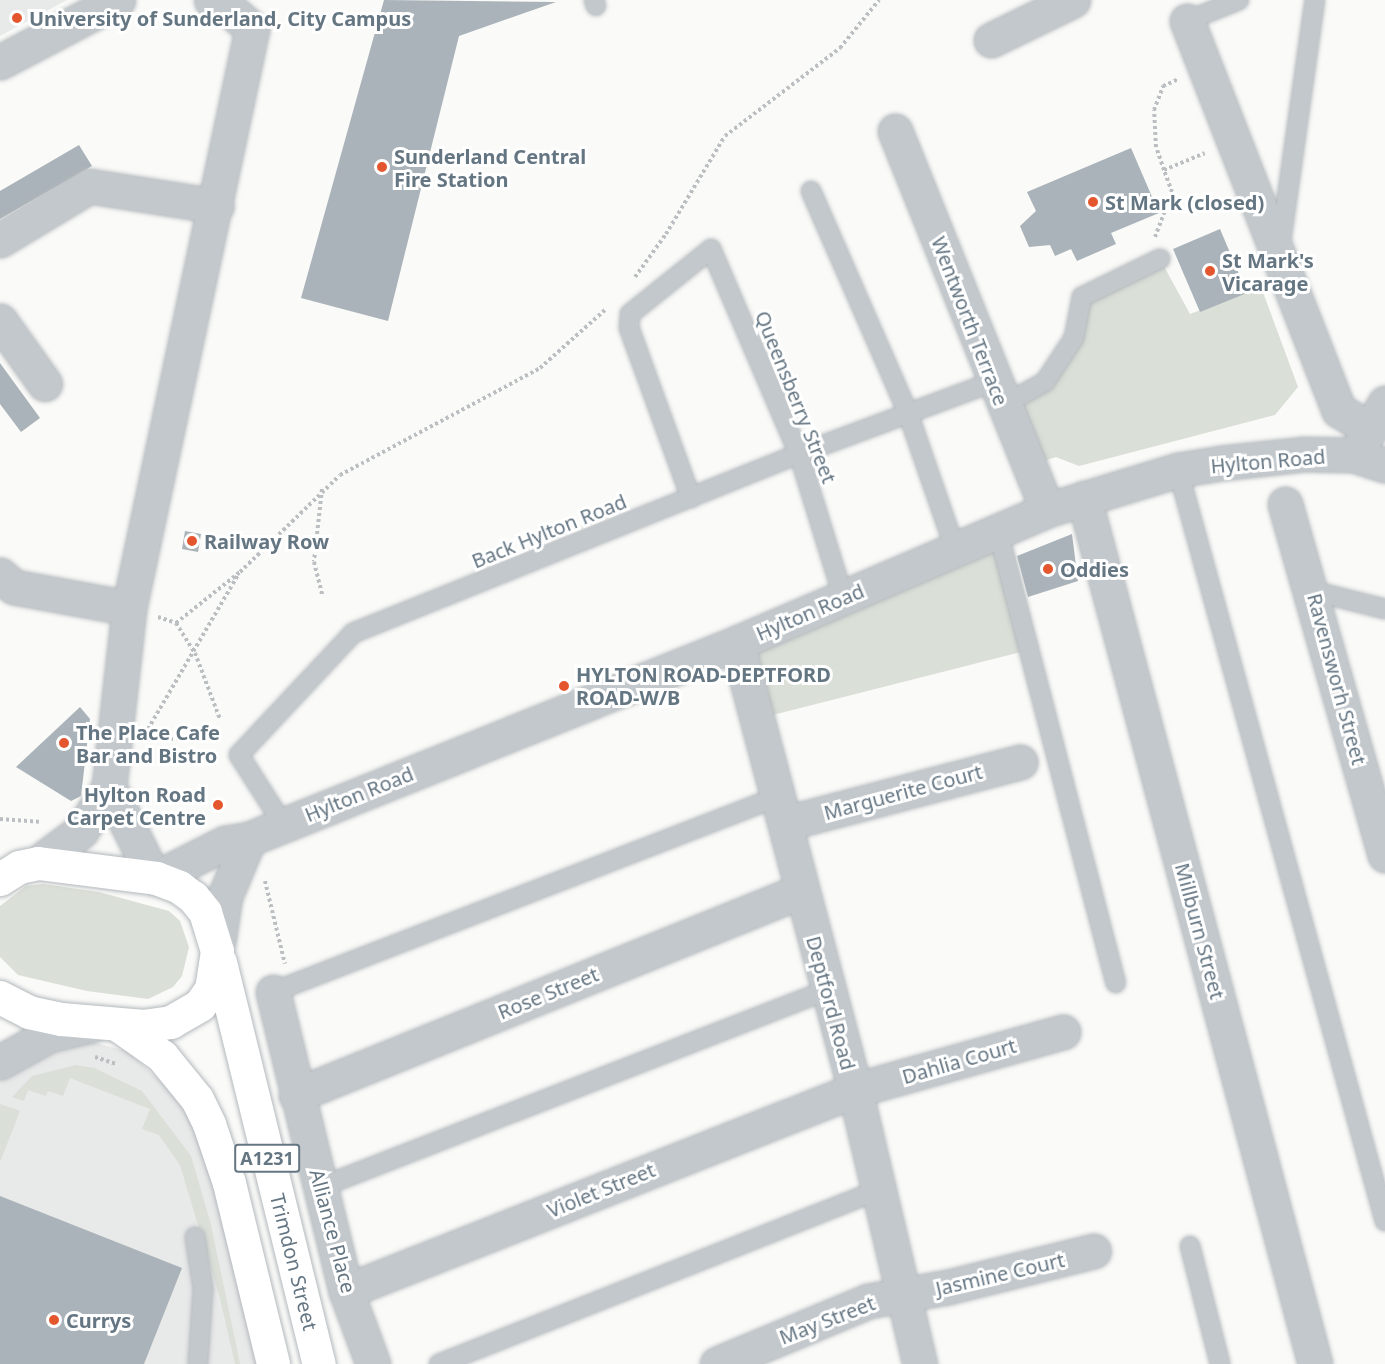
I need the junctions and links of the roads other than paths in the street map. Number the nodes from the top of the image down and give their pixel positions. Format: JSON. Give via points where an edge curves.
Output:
{"nodes":[{"id":1,"x":118,"y":0,"type":"edge"},
{"id":2,"x":212,"y":0,"type":"edge"},
{"id":3,"x":1073,"y":0,"type":"edge"},
{"id":4,"x":1239,"y":0,"type":"edge"},
{"id":5,"x":1315,"y":0,"type":"edge"},
{"id":6,"x":1187,"y":21,"type":"joint"},
{"id":7,"x":991,"y":40,"type":"dead end"},
{"id":8,"x":0,"y":62,"type":"edge"},
{"id":9,"x":896,"y":131,"type":"dead end"},
{"id":10,"x":811,"y":190,"type":"dead end"},
{"id":11,"x":216,"y":206,"type":"junction"},
{"id":12,"x":0,"y":240,"type":"edge"},
{"id":13,"x":1279,"y":258,"type":"junction"},
{"id":14,"x":1160,"y":259,"type":"road end"},
{"id":15,"x":0,"y":321,"type":"edge"},
{"id":16,"x":45,"y":384,"type":"dead end"},
{"id":17,"x":998,"y":393,"type":"junction"},
{"id":18,"x":908,"y":413,"type":"junction"},
{"id":19,"x":1370,"y":429,"type":"edge"},
{"id":20,"x":799,"y":454,"type":"junction"},
{"id":21,"x":1385,"y":465,"type":"edge"},
{"id":22,"x":1178,"y":470,"type":"junction"},
{"id":23,"x":692,"y":498,"type":"junction"},
{"id":24,"x":1084,"y":498,"type":"junction"},
{"id":25,"x":1285,"y":504,"type":"dead end"},
{"id":26,"x":1047,"y":510,"type":"junction"},
{"id":27,"x":998,"y":531,"type":"junction"},
{"id":28,"x":955,"y":549,"type":"junction"},
{"id":29,"x":0,"y":574,"type":"edge"},
{"id":30,"x":1313,"y":591,"type":"junction"},
{"id":31,"x":844,"y":599,"type":"junction"},
{"id":32,"x":129,"y":608,"type":"junction"},
{"id":33,"x":1385,"y":609,"type":"edge"},
{"id":34,"x":737,"y":643,"type":"junction"},
{"id":35,"x":1020,"y":762,"type":"dead end"},
{"id":36,"x":109,"y":787,"type":"junction"},
{"id":37,"x":781,"y":810,"type":"junction"},
{"id":38,"x":283,"y":824,"type":"junction"},
{"id":39,"x":249,"y":839,"type":"junction"},
{"id":40,"x":0,"y":853,"type":"edge"},
{"id":41,"x":1385,"y":855,"type":"edge"},
{"id":42,"x":36,"y":863,"type":"junction"},
{"id":43,"x":155,"y":878,"type":"junction"},
{"id":44,"x":0,"y":879,"type":"edge"},
{"id":45,"x":801,"y":891,"type":"junction"},
{"id":46,"x":217,"y":950,"type":"junction"},
{"id":47,"x":1116,"y":983,"type":"dead end"},
{"id":48,"x":827,"y":990,"type":"junction"},
{"id":49,"x":273,"y":992,"type":"joint"},
{"id":50,"x":0,"y":998,"type":"edge"},
{"id":51,"x":107,"y":1025,"type":"junction"},
{"id":52,"x":1063,"y":1032,"type":"dead end"},
{"id":53,"x":0,"y":1062,"type":"edge"},
{"id":54,"x":855,"y":1090,"type":"junction"},
{"id":55,"x":296,"y":1095,"type":"junction"},
{"id":56,"x":321,"y":1187,"type":"junction"},
{"id":57,"x":879,"y":1190,"type":"junction"},
{"id":58,"x":1385,"y":1221,"type":"edge"},
{"id":59,"x":195,"y":1236,"type":"dead end"},
{"id":60,"x":1190,"y":1246,"type":"dead end"},
{"id":61,"x":1094,"y":1251,"type":"dead end"},
{"id":62,"x":346,"y":1291,"type":"junction"},
{"id":63,"x":906,"y":1295,"type":"junction"},
{"id":64,"x":197,"y":1363,"type":"edge"},
{"id":65,"x":273,"y":1364,"type":"edge"},
{"id":66,"x":319,"y":1364,"type":"edge"},
{"id":67,"x":373,"y":1364,"type":"edge"},
{"id":68,"x":439,"y":1364,"type":"edge"},
{"id":69,"x":717,"y":1364,"type":"edge"},
{"id":70,"x":920,"y":1364,"type":"edge"},
{"id":71,"x":1220,"y":1364,"type":"edge"},
{"id":72,"x":1315,"y":1364,"type":"edge"}],
"edges":[{"from":1,"to":8,"type":"street"},
{"from":2,"to":11,"type":"street","via":[[222,3],[252,29]]},
{"from":3,"to":7,"type":"street"},
{"from":4,"to":6,"type":"lane"},
{"from":5,"to":13,"type":"lane"},
{"from":6,"to":13,"type":"street"},
{"from":9,"to":17,"type":"street","name":"Wentworth Terrace"},
{"from":10,"to":18,"type":"lane"},
{"from":11,"to":12,"type":"street","via":[[89,186]]},
{"from":11,"to":32,"type":"street"},
{"from":13,"to":19,"type":"street","via":[[1339,410]]},
{"from":14,"to":17,"type":"lane","name":"Back Hylton Road","via":[[1082,297],[1074,338],[1045,382]]},
{"from":15,"to":16,"type":"street"},
{"from":17,"to":18,"type":"lane","name":"Back Hylton Road"},
{"from":17,"to":26,"type":"street","name":"Wentworth Terrace"},
{"from":18,"to":20,"type":"lane","name":"Back Hylton Road"},
{"from":18,"to":28,"type":"lane"},
{"from":19,"to":21,"type":"street","name":"Hylton Road"},
{"from":19,"to":22,"type":"street","name":"Hylton Road","via":[[1304,454]]},
{"from":20,"to":23,"type":"lane","name":"Back Hylton Road"},
{"from":20,"to":23,"type":"lane","name":"Queensberry Street","via":[[711,249],[630,314],[629,328]]},
{"from":20,"to":31,"type":"lane","name":"Queensberry Street"},
{"from":22,"to":24,"type":"street","name":"Hylton Road"},
{"from":22,"to":58,"type":"lane"},
{"from":23,"to":38,"type":"lane","name":"Back Hylton Road","via":[[352,633],[239,754]]},
{"from":24,"to":26,"type":"street","name":"Hylton Road"},
{"from":24,"to":72,"type":"street","name":"Millburn Street"},
{"from":25,"to":30,"type":"street","name":"Ravensworh Street"},
{"from":26,"to":27,"type":"street","name":"Hylton Road"},
{"from":27,"to":28,"type":"street","name":"Hylton Road"},
{"from":27,"to":47,"type":"lane"},
{"from":28,"to":31,"type":"street","name":"Hylton Road"},
{"from":29,"to":32,"type":"street","via":[[14,587]]},
{"from":30,"to":33,"type":"lane"},
{"from":30,"to":41,"type":"street","name":"Ravensworh Street"},
{"from":31,"to":34,"type":"street","name":"Hylton Road"},
{"from":32,"to":36,"type":"street"},
{"from":34,"to":37,"type":"street","name":"Deptford Road"},
{"from":34,"to":38,"type":"street","name":"Hylton Road"},
{"from":35,"to":37,"type":"street","name":"Marguerite Court"},
{"from":36,"to":42,"type":"street","via":[[81,831]]},
{"from":36,"to":43,"type":"street"},
{"from":37,"to":45,"type":"street","name":"Deptford Road"},
{"from":37,"to":49,"type":"lane"},
{"from":38,"to":39,"type":"street","name":"Hylton Road"},
{"from":39,"to":43,"type":"street","name":"Hylton Road","via":[[225,843]]},
{"from":39,"to":46,"type":"street","via":[[225,896]]},
{"from":40,"to":42,"type":"highway","name":"Trimdon Street"},
{"from":42,"to":43,"type":"highway","name":"Trimdon Street"},
{"from":42,"to":44,"type":"highway","via":[[19,867]]},
{"from":43,"to":46,"type":"highway","name":"Trimdon Street","via":[[179,886],[193,897],[205,912]]},
{"from":45,"to":48,"type":"street","name":"Deptford Road"},
{"from":45,"to":55,"type":"street","name":"Rose Street"},
{"from":46,"to":51,"type":"highway","via":[[211,989],[200,1005],[171,1022]]},
{"from":46,"to":66,"type":"highway","name":"Trimdon Street","number":"A1231"},
{"from":48,"to":54,"type":"street","name":"Deptford Road"},
{"from":48,"to":56,"type":"lane"},
{"from":49,"to":55,"type":"street","name":"Alliance Place"},
{"from":50,"to":51,"type":"highway","via":[[29,1012]]},
{"from":51,"to":53,"type":"street","via":[[49,1035]]},
{"from":51,"to":65,"type":"highway","number":"A1231","via":[[162,1056],[182,1077],[205,1116],[229,1183]]},
{"from":52,"to":54,"type":"street","name":"Dahlia Court"},
{"from":54,"to":57,"type":"street","name":"Deptford Road"},
{"from":54,"to":62,"type":"street","name":"Violet Street"},
{"from":55,"to":56,"type":"street","name":"Alliance Place"},
{"from":56,"to":62,"type":"street","name":"Alliance Place"},
{"from":57,"to":63,"type":"street","name":"Deptford Road"},
{"from":57,"to":68,"type":"lane"},
{"from":59,"to":64,"type":"lane","via":[[203,1288]]},
{"from":60,"to":71,"type":"lane"},
{"from":61,"to":63,"type":"street","name":"Jasmine Court"},
{"from":62,"to":67,"type":"street","name":"Alliance Place"},
{"from":63,"to":69,"type":"street","name":"May Street","via":[[868,1301]]},
{"from":63,"to":70,"type":"street","name":"Deptford Road"}]}
